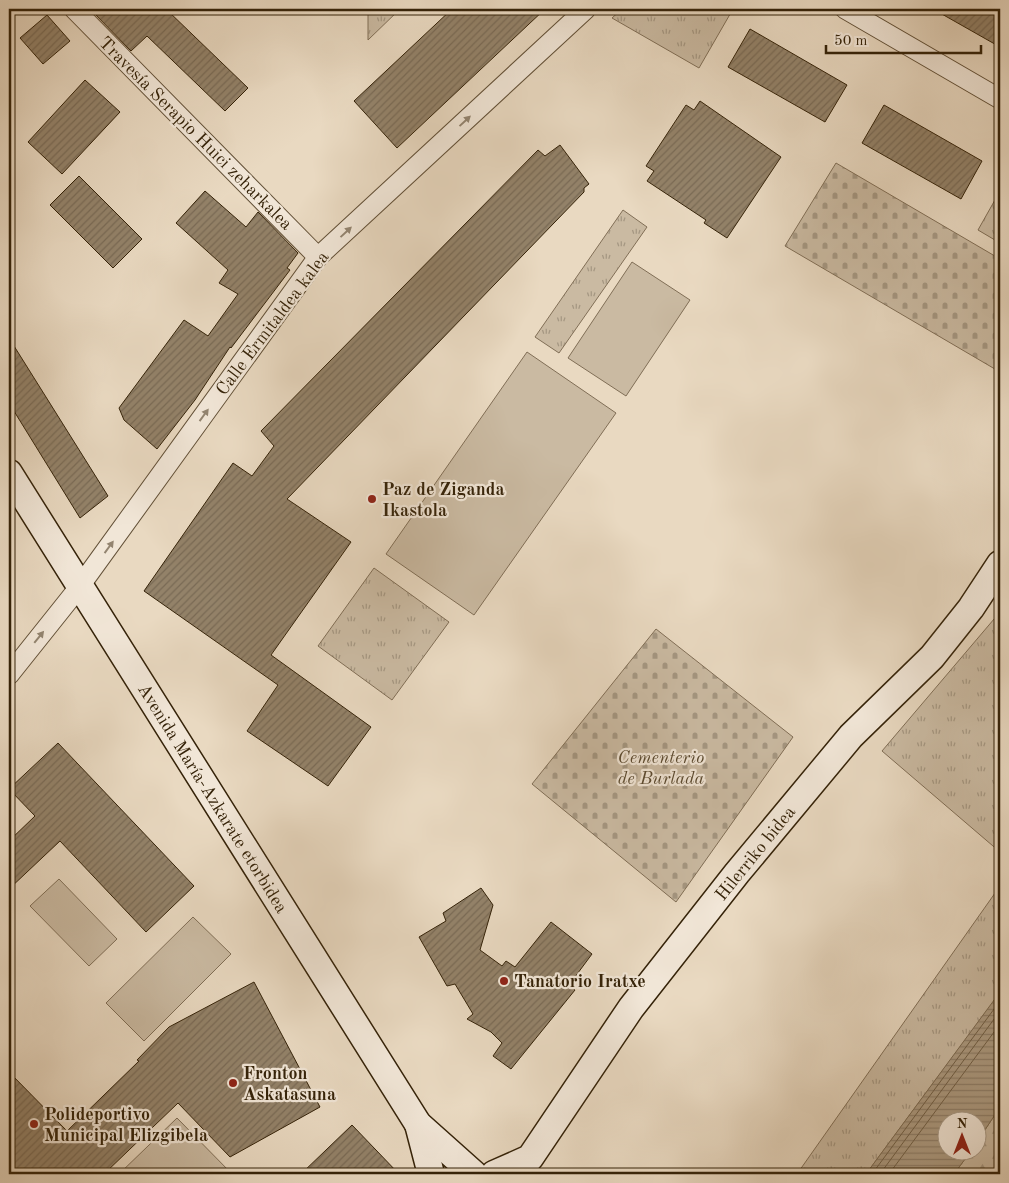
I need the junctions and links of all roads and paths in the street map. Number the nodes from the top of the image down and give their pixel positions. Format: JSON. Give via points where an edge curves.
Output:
{"nodes":[{"id":1,"x":74,"y":9,"type":"edge"},
{"id":2,"x":586,"y":9,"type":"edge"},
{"id":3,"x":845,"y":9,"type":"edge"},
{"id":4,"x":1000,"y":99,"type":"edge"},
{"id":5,"x":318,"y":257,"type":"junction"},
{"id":6,"x":9,"y":472,"type":"edge"},
{"id":7,"x":1000,"y":564,"type":"edge"},
{"id":8,"x":80,"y":586,"type":"junction"},
{"id":9,"x":9,"y":675,"type":"edge"},
{"id":10,"x":418,"y":1124,"type":"junction"},
{"id":11,"x":529,"y":1166,"type":"edge"},
{"id":12,"x":431,"y":1174,"type":"edge"},
{"id":13,"x":474,"y":1174,"type":"edge"},
{"id":14,"x":494,"y":1174,"type":"edge"}],
"edges":[{"from":1,"to":5,"type":"street","name":"Travesía Serapio Huici zeharkalea"},
{"from":5,"to":2,"type":"street","name":"Calle Ermitaldea kalea","one_way":true},
{"from":3,"to":4,"type":"street"},
{"from":8,"to":5,"type":"street","name":"Calle Ermitaldea kalea","one_way":true},
{"from":6,"to":8,"type":"main road","name":"Avenida María-Azkarate etorbidea"},
{"from":7,"to":11,"type":"main road","name":"Hilerriko bidea","via":[[971,608],[932,657],[851,736],[631,1008]]},
{"from":9,"to":8,"type":"street","name":"Calle Ermitaldea kalea","one_way":true},
{"from":8,"to":10,"type":"main road","name":"Avenida María-Azkarate etorbidea"},
{"from":10,"to":12,"type":"main road"},
{"from":10,"to":13,"type":"main road"},
{"from":11,"to":14,"type":"main road","name":"Hilerriko bidea"}]}
